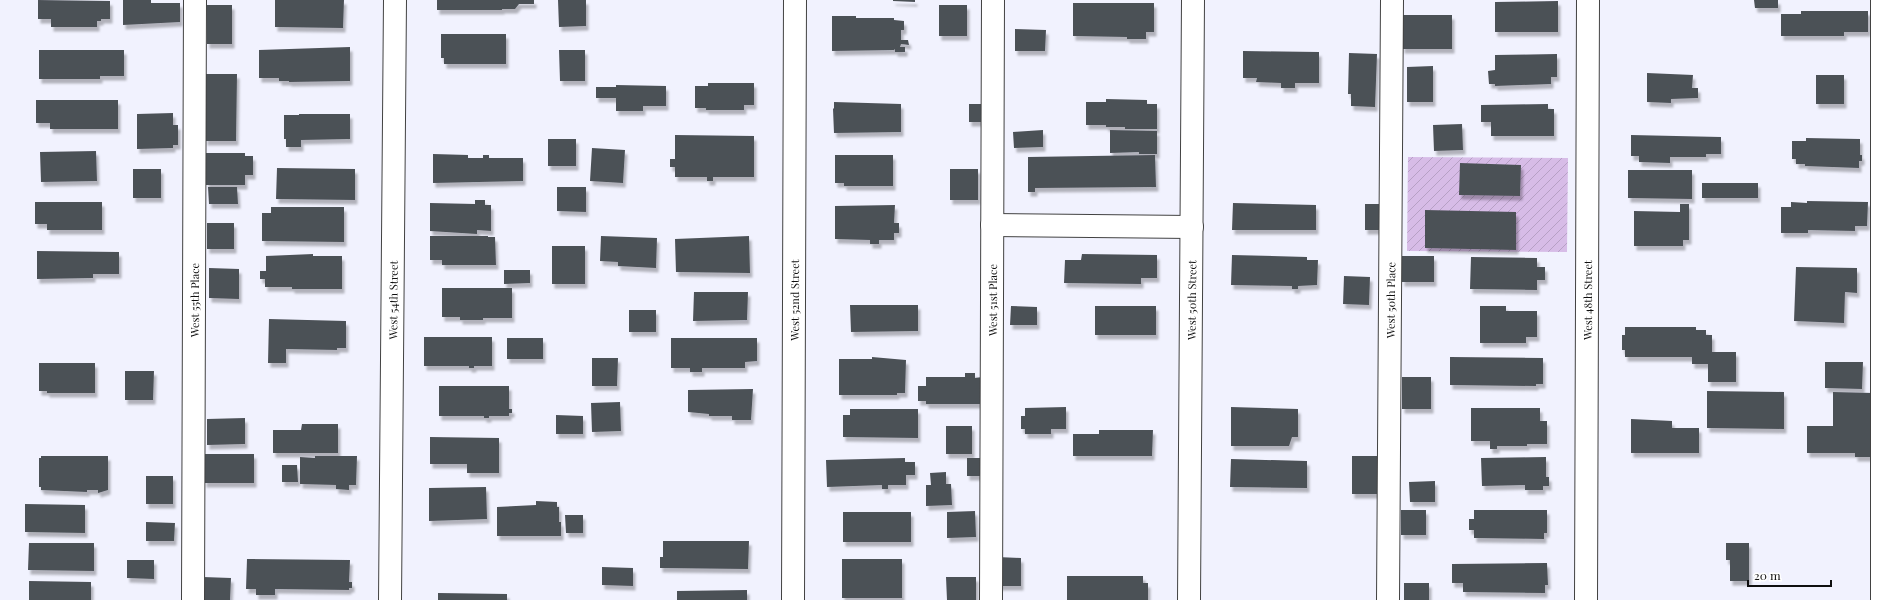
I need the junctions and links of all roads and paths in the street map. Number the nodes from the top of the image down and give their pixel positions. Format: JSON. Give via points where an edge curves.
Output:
{"nodes":[{"id":1,"x":195,"y":0,"type":"edge"},
{"id":2,"x":395,"y":0,"type":"edge"},
{"id":3,"x":795,"y":0,"type":"edge"},
{"id":4,"x":993,"y":0,"type":"edge"},
{"id":5,"x":1193,"y":0,"type":"edge"},
{"id":6,"x":1392,"y":0,"type":"edge"},
{"id":7,"x":1588,"y":0,"type":"edge"},
{"id":8,"x":1882,"y":0,"type":"edge"},
{"id":9,"x":992,"y":225,"type":"junction"},
{"id":10,"x":1192,"y":227,"type":"junction"},
{"id":11,"x":193,"y":600,"type":"edge"},
{"id":12,"x":390,"y":600,"type":"edge"},
{"id":13,"x":793,"y":600,"type":"edge"},
{"id":14,"x":991,"y":600,"type":"edge"},
{"id":15,"x":1189,"y":600,"type":"edge"},
{"id":16,"x":1388,"y":600,"type":"edge"},
{"id":17,"x":1586,"y":600,"type":"edge"},
{"id":18,"x":1882,"y":600,"type":"edge"}],
"edges":[{"from":1,"to":11,"type":"street","name":"West 55th Place"},
{"from":2,"to":12,"type":"street","name":"West 54th Street"},
{"from":3,"to":13,"type":"street","name":"West 52nd Street"},
{"from":4,"to":9,"type":"street","name":"West 51st Place"},
{"from":5,"to":10,"type":"street","name":"West 50th Street"},
{"from":6,"to":16,"type":"street","name":"West 50th Place"},
{"from":7,"to":17,"type":"street","name":"West 48th Street"},
{"from":8,"to":18,"type":"street"},
{"from":9,"to":10,"type":"street"},
{"from":9,"to":14,"type":"street","name":"West 51st Place"},
{"from":10,"to":15,"type":"street","name":"West 50th Street"}]}
